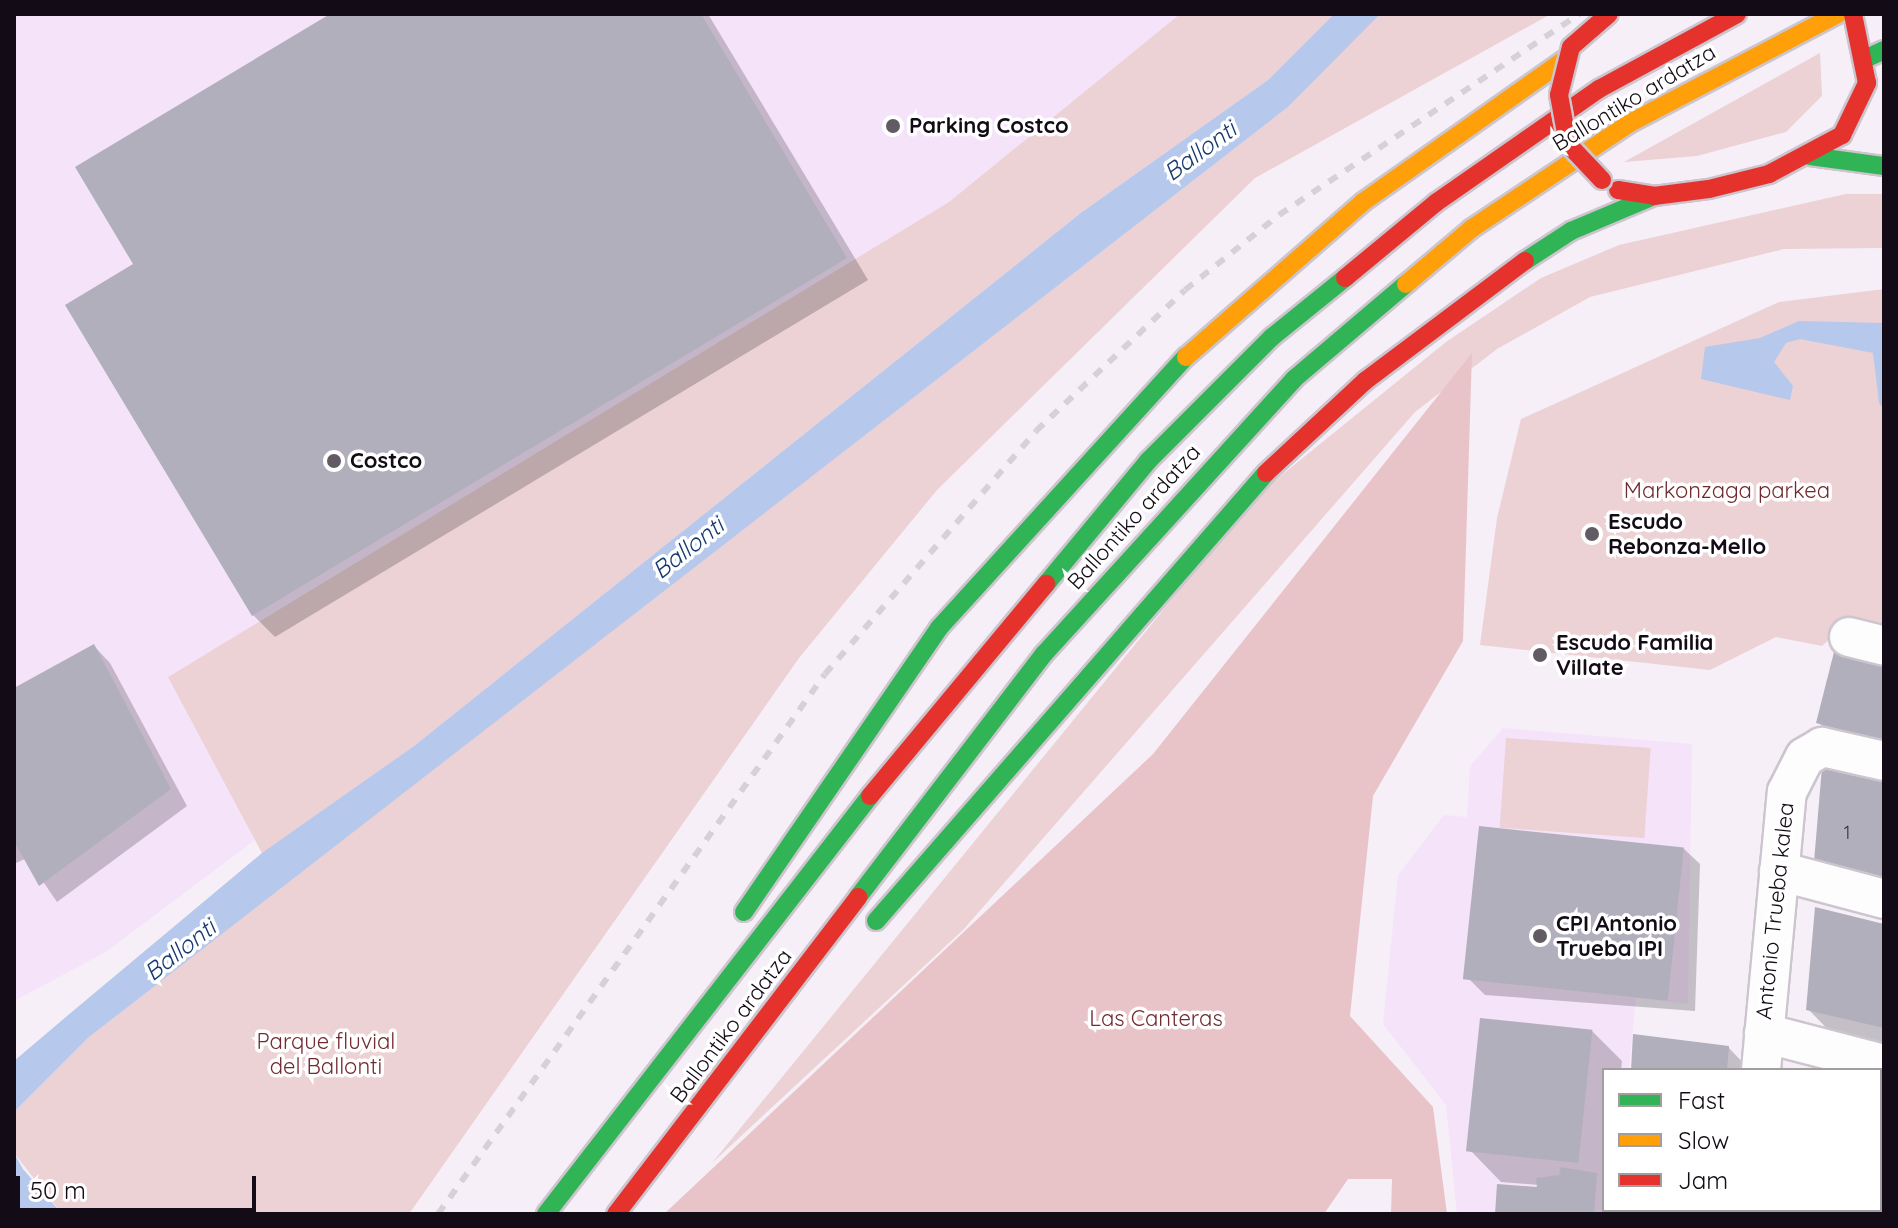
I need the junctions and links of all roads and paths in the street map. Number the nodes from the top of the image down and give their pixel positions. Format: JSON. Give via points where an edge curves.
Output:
{"nodes":[{"id":1,"x":1609,"y":14,"type":"edge"},
{"id":2,"x":1737,"y":14,"type":"edge"},
{"id":3,"x":1838,"y":14,"type":"edge"},
{"id":4,"x":1853,"y":14,"type":"edge"},
{"id":5,"x":1872,"y":50,"type":"edge"},
{"id":6,"x":1564,"y":60,"type":"junction"},
{"id":7,"x":1867,"y":83,"type":"junction"},
{"id":8,"x":1884,"y":99,"type":"edge"},
{"id":9,"x":1810,"y":156,"type":"junction"},
{"id":10,"x":1884,"y":166,"type":"edge"},
{"id":11,"x":1654,"y":196,"type":"junction"},
{"id":12,"x":1884,"y":761,"type":"edge"},
{"id":13,"x":1779,"y":871,"type":"junction"},
{"id":14,"x":1884,"y":899,"type":"edge"},
{"id":15,"x":865,"y":933,"type":"dead end"},
{"id":16,"x":729,"y":934,"type":"dead end"},
{"id":17,"x":703,"y":972,"type":"dead end"},
{"id":18,"x":823,"y":978,"type":"dead end"},
{"id":19,"x":688,"y":1026,"type":"junction"},
{"id":20,"x":1764,"y":1033,"type":"junction"},
{"id":21,"x":1884,"y":1064,"type":"edge"},
{"id":22,"x":1761,"y":1068,"type":"edge"},
{"id":23,"x":715,"y":1086,"type":"junction"},
{"id":24,"x":546,"y":1214,"type":"edge"},
{"id":25,"x":616,"y":1214,"type":"edge"}],
"edges":[{"from":1,"to":6,"type":"main road","bridge":true},
{"from":2,"to":19,"type":"main road","name":"Ballontiko ardatza","via":[[1599,89],[1437,202],[1272,337],[1138,473]]},
{"from":3,"to":23,"type":"main road","name":"Ballontiko ardatza","via":[[1577,158],[1471,229],[1294,379],[1044,654]]},
{"from":4,"to":5,"type":"main road"},
{"from":5,"to":7,"type":"main road"},
{"from":6,"to":11,"type":"main road","bridge":true,"via":[[1559,111],[1568,144],[1602,180]]},
{"from":6,"to":16,"type":"main road","via":[[1351,211],[1260,285],[1140,402],[939,628]]},
{"from":7,"to":8,"type":"main road"},
{"from":7,"to":9,"type":"main road","via":[[1842,135]]},
{"from":9,"to":10,"type":"main road"},
{"from":9,"to":11,"type":"main road","via":[[1709,189]]},
{"from":11,"to":15,"type":"main road","via":[[1571,231],[1476,293],[1365,381],[1264,475]]},
{"from":12,"to":13,"type":"street","name":"Antonio Trueba kalea","via":[[1822,747],[1805,757],[1787,792]]},
{"from":13,"to":14,"type":"street"},
{"from":13,"to":20,"type":"street","name":"Antonio Trueba kalea"},
{"from":17,"to":19,"type":"main road"},
{"from":18,"to":23,"type":"main road"},
{"from":19,"to":24,"type":"main road","name":"Ballontiko ardatza"},
{"from":20,"to":21,"type":"street"},
{"from":20,"to":22,"type":"street","name":"Antonio Trueba kalea"},
{"from":23,"to":25,"type":"main road","name":"Ballontiko ardatza"}]}
